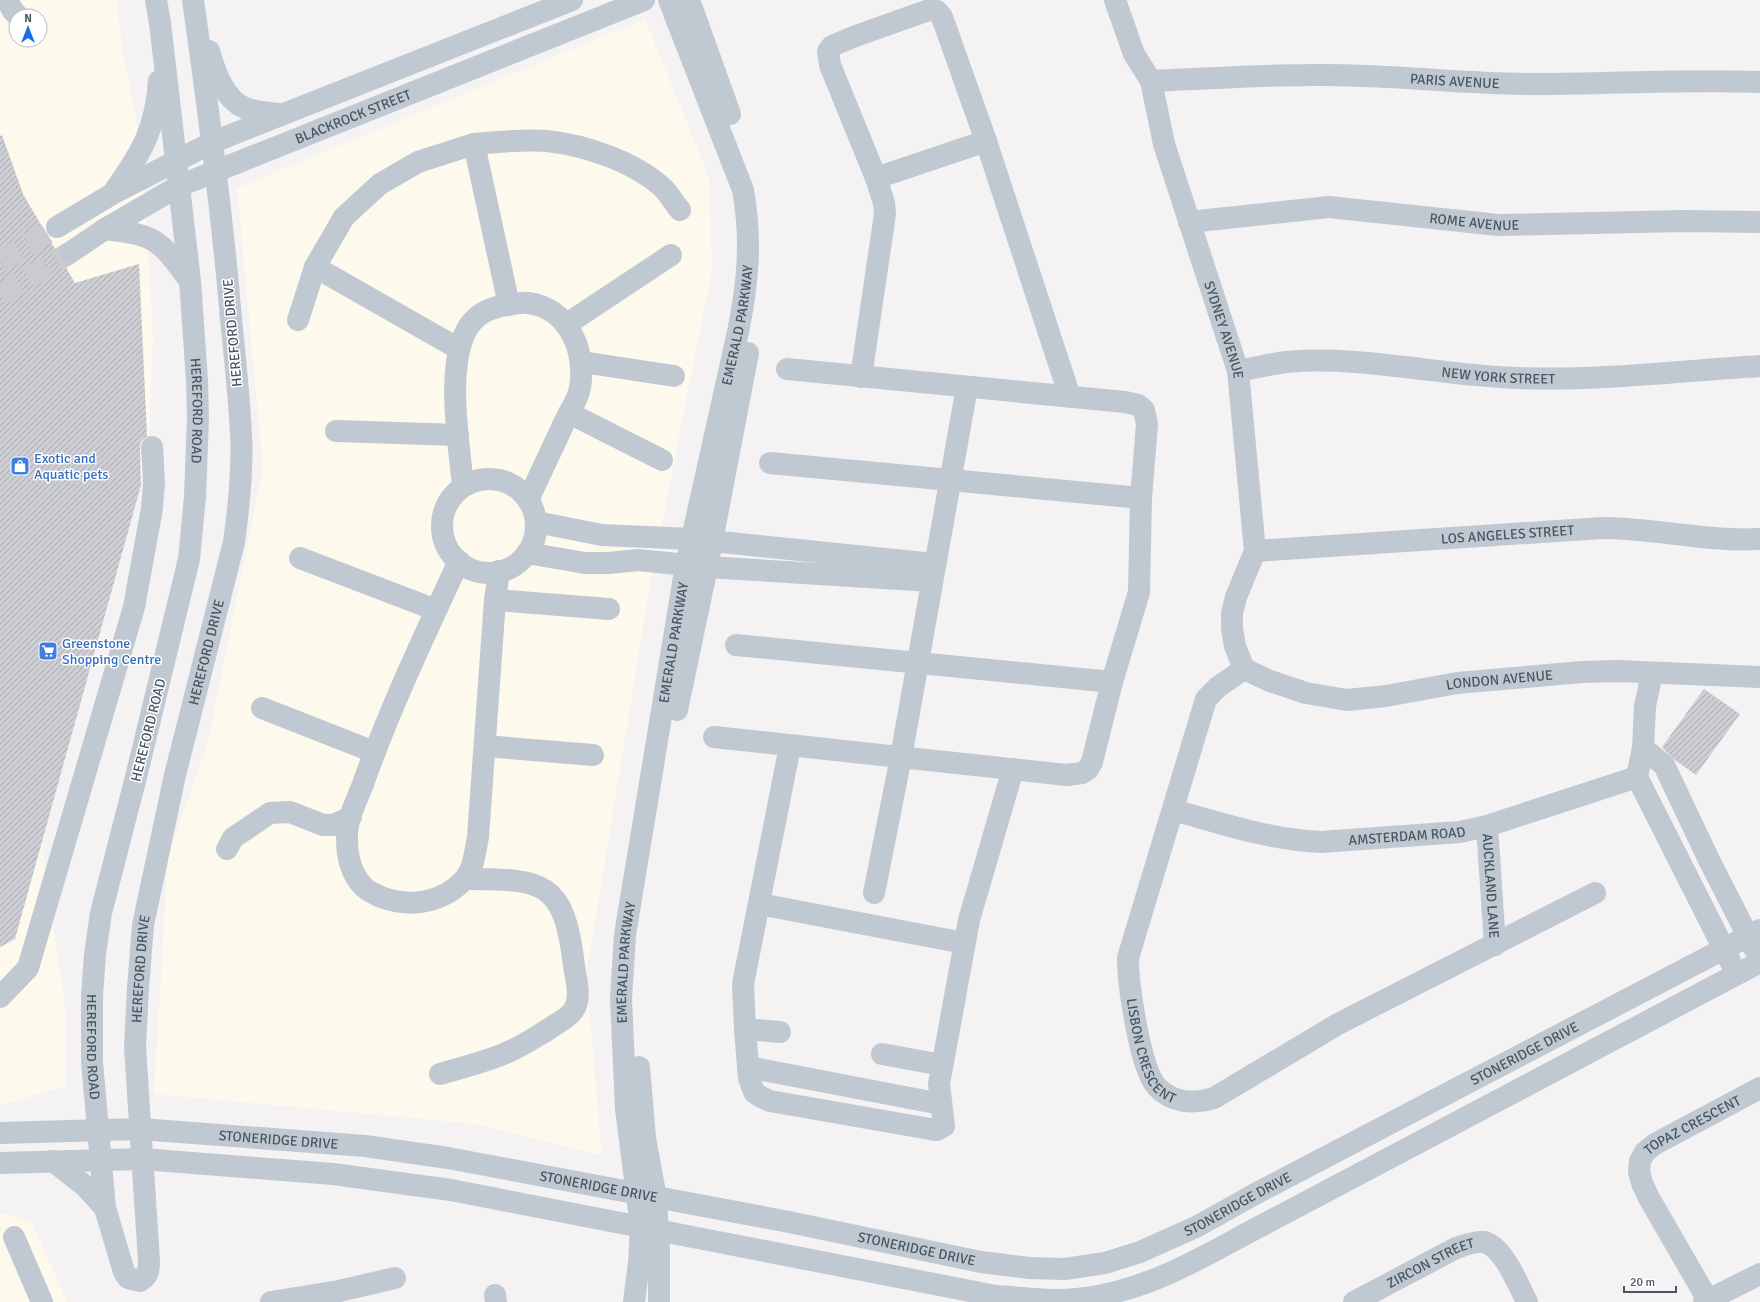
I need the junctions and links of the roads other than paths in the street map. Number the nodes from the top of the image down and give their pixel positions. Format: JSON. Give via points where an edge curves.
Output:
{"nodes":[{"id":1,"x":156,"y":0,"type":"edge"},
{"id":2,"x":194,"y":0,"type":"edge"},
{"id":3,"x":572,"y":0,"type":"edge"},
{"id":4,"x":644,"y":0,"type":"edge"},
{"id":5,"x":670,"y":0,"type":"edge"},
{"id":6,"x":689,"y":0,"type":"edge"},
{"id":7,"x":1115,"y":0,"type":"edge"},
{"id":8,"x":160,"y":23,"type":"junction"},
{"id":9,"x":1151,"y":81,"type":"junction"},
{"id":10,"x":1760,"y":82,"type":"edge"},
{"id":11,"x":279,"y":114,"type":"junction"},
{"id":12,"x":986,"y":140,"type":"junction"},
{"id":13,"x":213,"y":142,"type":"junction"},
{"id":14,"x":474,"y":144,"type":"junction"},
{"id":15,"x":177,"y":159,"type":"junction"},
{"id":16,"x":216,"y":171,"type":"junction"},
{"id":17,"x":876,"y":178,"type":"junction"},
{"id":18,"x":179,"y":186,"type":"junction"},
{"id":19,"x":114,"y":193,"type":"junction"},
{"id":20,"x":680,"y":210,"type":"dead end"},
{"id":21,"x":1190,"y":222,"type":"junction"},
{"id":22,"x":1760,"y":222,"type":"edge"},
{"id":23,"x":57,"y":227,"type":"tunnel mouth"},
{"id":24,"x":105,"y":229,"type":"junction"},
{"id":25,"x":71,"y":252,"type":"tunnel mouth"},
{"id":26,"x":671,"y":255,"type":"dead end"},
{"id":27,"x":315,"y":267,"type":"junction"},
{"id":28,"x":190,"y":281,"type":"junction"},
{"id":29,"x":510,"y":305,"type":"junction"},
{"id":30,"x":298,"y":320,"type":"dead end"},
{"id":31,"x":567,"y":324,"type":"junction"},
{"id":32,"x":459,"y":349,"type":"junction"},
{"id":33,"x":582,"y":362,"type":"junction"},
{"id":34,"x":1760,"y":366,"type":"edge"},
{"id":35,"x":787,"y":369,"type":"dead end"},
{"id":36,"x":1238,"y":371,"type":"junction"},
{"id":37,"x":674,"y":376,"type":"dead end"},
{"id":38,"x":861,"y":377,"type":"junction"},
{"id":39,"x":966,"y":387,"type":"junction"},
{"id":40,"x":1070,"y":397,"type":"junction"},
{"id":41,"x":569,"y":413,"type":"junction"},
{"id":42,"x":336,"y":431,"type":"dead end"},
{"id":43,"x":458,"y":435,"type":"junction"},
{"id":44,"x":152,"y":447,"type":"dead end"},
{"id":45,"x":662,"y":460,"type":"dead end"},
{"id":46,"x":770,"y":463,"type":"dead end"},
{"id":47,"x":949,"y":479,"type":"junction"},
{"id":48,"x":463,"y":486,"type":"junction"},
{"id":49,"x":1141,"y":498,"type":"junction"},
{"id":50,"x":528,"y":500,"type":"junction"},
{"id":51,"x":536,"y":522,"type":"junction"},
{"id":52,"x":1760,"y":539,"type":"edge"},
{"id":53,"x":702,"y":540,"type":"junction"},
{"id":54,"x":1255,"y":551,"type":"junction"},
{"id":55,"x":527,"y":552,"type":"junction"},
{"id":56,"x":300,"y":558,"type":"dead end"},
{"id":57,"x":459,"y":561,"type":"junction"},
{"id":58,"x":697,"y":566,"type":"junction"},
{"id":59,"x":499,"y":571,"type":"junction"},
{"id":60,"x":933,"y":573,"type":"junction"},
{"id":61,"x":495,"y":600,"type":"junction"},
{"id":62,"x":609,"y":609,"type":"dead end"},
{"id":63,"x":436,"y":610,"type":"junction"},
{"id":64,"x":736,"y":645,"type":"dead end"},
{"id":65,"x":917,"y":663,"type":"junction"},
{"id":66,"x":1244,"y":669,"type":"junction"},
{"id":67,"x":1652,"y":674,"type":"junction"},
{"id":68,"x":1760,"y":677,"type":"edge"},
{"id":69,"x":1112,"y":682,"type":"junction"},
{"id":70,"x":262,"y":708,"type":"dead end"},
{"id":71,"x":714,"y":737,"type":"dead end"},
{"id":72,"x":484,"y":746,"type":"junction"},
{"id":73,"x":790,"y":746,"type":"junction"},
{"id":74,"x":1643,"y":748,"type":"junction"},
{"id":75,"x":374,"y":752,"type":"junction"},
{"id":76,"x":593,"y":755,"type":"dead end"},
{"id":77,"x":901,"y":757,"type":"junction"},
{"id":78,"x":1013,"y":769,"type":"junction"},
{"id":79,"x":1637,"y":777,"type":"junction"},
{"id":80,"x":1173,"y":810,"type":"junction"},
{"id":81,"x":351,"y":817,"type":"junction"},
{"id":82,"x":1488,"y":826,"type":"junction"},
{"id":83,"x":227,"y":849,"type":"dead end"},
{"id":84,"x":465,"y":879,"type":"junction"},
{"id":85,"x":874,"y":893,"type":"dead end"},
{"id":86,"x":1595,"y":893,"type":"dead end"},
{"id":87,"x":759,"y":904,"type":"junction"},
{"id":88,"x":1754,"y":933,"type":"edge"},
{"id":89,"x":964,"y":943,"type":"junction"},
{"id":90,"x":1495,"y":945,"type":"junction"},
{"id":91,"x":1724,"y":948,"type":"junction"},
{"id":92,"x":1760,"y":961,"type":"edge"},
{"id":93,"x":1736,"y":975,"type":"junction"},
{"id":94,"x":0,"y":997,"type":"edge"},
{"id":95,"x":745,"y":1029,"type":"junction"},
{"id":96,"x":780,"y":1032,"type":"dead end"},
{"id":97,"x":882,"y":1054,"type":"dead end"},
{"id":98,"x":942,"y":1065,"type":"junction"},
{"id":99,"x":440,"y":1074,"type":"dead end"},
{"id":100,"x":1760,"y":1088,"type":"edge"},
{"id":101,"x":140,"y":1129,"type":"junction"},
{"id":102,"x":98,"y":1130,"type":"junction"},
{"id":103,"x":0,"y":1133,"type":"edge"},
{"id":104,"x":142,"y":1159,"type":"junction"},
{"id":105,"x":100,"y":1160,"type":"junction"},
{"id":106,"x":53,"y":1161,"type":"junction"},
{"id":107,"x":0,"y":1163,"type":"edge"},
{"id":108,"x":647,"y":1197,"type":"junction"},
{"id":109,"x":105,"y":1208,"type":"junction"},
{"id":110,"x":650,"y":1229,"type":"junction"},
{"id":111,"x":14,"y":1237,"type":"dead end"},
{"id":112,"x":124,"y":1272,"type":"joint"},
{"id":113,"x":1760,"y":1274,"type":"edge"},
{"id":114,"x":395,"y":1278,"type":"dead end"},
{"id":115,"x":340,"y":1297,"type":"edge"},
{"id":116,"x":1707,"y":1301,"type":"edge"},
{"id":117,"x":42,"y":1302,"type":"edge"},
{"id":118,"x":271,"y":1302,"type":"edge"},
{"id":119,"x":634,"y":1302,"type":"edge"},
{"id":120,"x":659,"y":1302,"type":"edge"},
{"id":121,"x":1354,"y":1302,"type":"edge"},
{"id":122,"x":1527,"y":1302,"type":"edge"}],
"edges":[{"from":1,"to":8,"type":"street"},
{"from":2,"to":11,"type":"street","via":[[214,68],[227,93],[235,103],[246,109]]},
{"from":2,"to":13,"type":"street","name":"HEREFORD DRIVE"},
{"from":3,"to":11,"type":"street","name":"BLACKROCK STREET"},
{"from":4,"to":16,"type":"street","name":"BLACKROCK STREET"},
{"from":5,"to":53,"type":"street","name":"EMERALD PARKWAY","via":[[739,177],[746,207],[748,246],[745,295]]},
{"from":6,"to":53,"type":"street","name":"EMERALD PARKWAY","via":[[742,148],[754,205],[759,251],[759,279],[732,442]]},
{"from":7,"to":9,"type":"street","name":"SYDNEY AVENUE","via":[[1134,54]]},
{"from":8,"to":15,"type":"street"},
{"from":8,"to":19,"type":"street","via":[[158,90],[151,127],[140,153]]},
{"from":9,"to":10,"type":"street","name":"PARIS AVENUE","via":[[1302,75],[1536,84],[1714,80]]},
{"from":9,"to":21,"type":"street","name":"SYDNEY AVENUE","via":[[1164,144]]},
{"from":11,"to":13,"type":"street","name":"BLACKROCK STREET"},
{"from":12,"to":17,"type":"street"},
{"from":12,"to":17,"type":"street","via":[[942,18],[937,11],[921,12],[853,37],[832,46],[828,51],[830,65]]},
{"from":12,"to":40,"type":"street"},
{"from":13,"to":15,"type":"street","name":"BLACKROCK STREET"},
{"from":13,"to":16,"type":"street","name":"HEREFORD DRIVE"},
{"from":14,"to":20,"type":"street","via":[[508,140],[548,141],[587,150],[615,159],[645,174],[663,189]]},
{"from":14,"to":27,"type":"street","via":[[418,162],[380,184],[344,217]]},
{"from":14,"to":29,"type":"street"},
{"from":15,"to":18,"type":"street","name":"HEREFORD ROAD"},
{"from":15,"to":19,"type":"street","name":"BLACKROCK STREET"},
{"from":16,"to":18,"type":"street","name":"BLACKROCK STREET"},
{"from":16,"to":101,"type":"street","name":"HEREFORD DRIVE","via":[[241,434],[240,504],[234,542],[177,768],[144,925],[135,1047]]},
{"from":17,"to":38,"type":"street","via":[[884,203],[884,214]]},
{"from":18,"to":24,"type":"street","name":"BLACKROCK STREET"},
{"from":18,"to":28,"type":"street","name":"HEREFORD ROAD"},
{"from":19,"to":23,"type":"street","name":"BLACKROCK STREET"},
{"from":21,"to":22,"type":"street","name":"ROME AVENUE","via":[[1329,207],[1498,225]]},
{"from":21,"to":36,"type":"street","name":"SYDNEY AVENUE"},
{"from":24,"to":25,"type":"street","name":"BLACKROCK STREET"},
{"from":24,"to":28,"type":"street","via":[[137,234],[156,242],[173,258]]},
{"from":26,"to":31,"type":"street"},
{"from":27,"to":30,"type":"street"},
{"from":27,"to":32,"type":"street"},
{"from":28,"to":102,"type":"street","name":"HEREFORD ROAD","via":[[198,380],[193,523],[189,559],[101,913],[92,996],[92,1062]]},
{"from":29,"to":31,"type":"street","via":[[527,303],[542,307]]},
{"from":29,"to":32,"type":"street","via":[[489,309],[476,316],[466,331]]},
{"from":31,"to":33,"type":"street","via":[[578,346]]},
{"from":32,"to":43,"type":"street","via":[[455,390]]},
{"from":33,"to":37,"type":"street"},
{"from":33,"to":41,"type":"street","via":[[580,390]]},
{"from":34,"to":36,"type":"street","name":"NEW YORK STREET","via":[[1591,378],[1537,379],[1498,378],[1363,363],[1302,361]]},
{"from":35,"to":38,"type":"street"},
{"from":36,"to":54,"type":"street","name":"SYDNEY AVENUE"},
{"from":38,"to":39,"type":"street"},
{"from":39,"to":40,"type":"street"},
{"from":39,"to":47,"type":"street"},
{"from":40,"to":49,"type":"street","via":[[1125,402],[1138,405],[1144,410],[1148,424]]},
{"from":41,"to":45,"type":"street"},
{"from":41,"to":50,"type":"street"},
{"from":42,"to":43,"type":"street"},
{"from":43,"to":48,"type":"street"},
{"from":44,"to":94,"type":"street","via":[[152,508],[134,608],[28,968]]},
{"from":46,"to":47,"type":"street"},
{"from":47,"to":49,"type":"street"},
{"from":47,"to":60,"type":"street"},
{"from":48,"to":50,"type":"street","via":[[478,480],[494,479],[510,484]]},
{"from":48,"to":57,"type":"street","via":[[451,498],[444,511],[442,525],[444,540],[450,553]]},
{"from":49,"to":69,"type":"street","via":[[1139,592]]},
{"from":50,"to":51,"type":"street"},
{"from":51,"to":53,"type":"street","via":[[602,535]]},
{"from":51,"to":55,"type":"street","via":[[534,538]]},
{"from":52,"to":54,"type":"street","name":"LOS ANGELES STREET","via":[[1726,540],[1651,530],[1602,528]]},
{"from":53,"to":58,"type":"street","name":"EMERALD PARKWAY"},
{"from":53,"to":60,"type":"street"},
{"from":54,"to":66,"type":"street","name":"SYDNEY AVENUE","via":[[1232,613],[1235,646]]},
{"from":55,"to":58,"type":"street","via":[[585,563],[609,564],[638,560]]},
{"from":55,"to":59,"type":"street","via":[[517,563]]},
{"from":56,"to":63,"type":"street"},
{"from":57,"to":59,"type":"street","via":[[474,570]]},
{"from":57,"to":63,"type":"street"},
{"from":58,"to":60,"type":"street"},
{"from":58,"to":108,"type":"street","name":"EMERALD PARKWAY","via":[[633,880],[625,935],[621,999],[626,1109]]},
{"from":59,"to":61,"type":"street"},
{"from":60,"to":65,"type":"street"},
{"from":61,"to":62,"type":"street"},
{"from":61,"to":72,"type":"street"},
{"from":63,"to":75,"type":"street"},
{"from":64,"to":65,"type":"street"},
{"from":65,"to":69,"type":"street"},
{"from":65,"to":77,"type":"street"},
{"from":66,"to":67,"type":"street","name":"LONDON AVENUE","via":[[1306,693],[1346,700],[1475,681],[1598,671]]},
{"from":66,"to":80,"type":"street","name":"LISBON CRESCENT","via":[[1206,699]]},
{"from":67,"to":68,"type":"street","name":"LONDON AVENUE"},
{"from":67,"to":74,"type":"street","via":[[1643,723]]},
{"from":69,"to":78,"type":"street","via":[[1088,769],[1076,775]]},
{"from":70,"to":75,"type":"street"},
{"from":71,"to":73,"type":"street"},
{"from":72,"to":76,"type":"street"},
{"from":72,"to":84,"type":"street","via":[[478,837],[474,859]]},
{"from":73,"to":77,"type":"street"},
{"from":73,"to":87,"type":"street"},
{"from":74,"to":79,"type":"street"},
{"from":74,"to":88,"type":"street","via":[[1664,765],[1710,862]]},
{"from":75,"to":81,"type":"street"},
{"from":77,"to":78,"type":"street"},
{"from":77,"to":85,"type":"street"},
{"from":78,"to":89,"type":"street"},
{"from":79,"to":82,"type":"street","name":"AMSTERDAM ROAD"},
{"from":79,"to":91,"type":"street"},
{"from":80,"to":82,"type":"street","name":"AMSTERDAM ROAD","via":[[1272,837],[1306,842],[1440,834]]},
{"from":80,"to":90,"type":"street","name":"LISBON CRESCENT","via":[[1131,945],[1128,970],[1138,1033],[1149,1076],[1165,1094],[1189,1102],[1214,1098],[1338,1024]]},
{"from":81,"to":83,"type":"street","via":[[334,824],[323,824],[290,812],[270,813],[233,838]]},
{"from":81,"to":84,"type":"street","via":[[346,837],[354,875],[363,887],[377,895],[407,904],[427,902],[447,893]]},
{"from":82,"to":90,"type":"street","name":"AUCKLAND LANE"},
{"from":84,"to":99,"type":"street","via":[[506,879],[536,884],[548,891],[558,903],[570,934],[578,998],[568,1017],[539,1035],[502,1055]]},
{"from":86,"to":90,"type":"street","name":"LISBON CRESCENT"},
{"from":87,"to":89,"type":"street"},
{"from":87,"to":95,"type":"street","via":[[744,976]]},
{"from":88,"to":91,"type":"street","name":"STONERIDGE DRIVE"},
{"from":88,"to":92,"type":"street"},
{"from":89,"to":98,"type":"street"},
{"from":91,"to":93,"type":"street"},
{"from":91,"to":108,"type":"street","name":"STONERIDGE DRIVE","via":[[1198,1226],[1140,1252],[1105,1263],[1065,1269],[981,1262],[789,1222]]},
{"from":92,"to":93,"type":"street"},
{"from":93,"to":110,"type":"street","via":[[1199,1260],[1160,1278],[1123,1290],[1086,1298],[1054,1300],[996,1296]]},
{"from":95,"to":96,"type":"street"},
{"from":95,"to":98,"type":"street","via":[[751,1086],[754,1092],[770,1100],[937,1130],[944,1126],[938,1091]]},
{"from":97,"to":98,"type":"street"},
{"from":100,"to":116,"type":"street","name":"TOPAZ CRESCENT","via":[[1655,1144],[1645,1152],[1640,1161],[1638,1172],[1649,1198]]},
{"from":101,"to":102,"type":"street","name":"STONERIDGE DRIVE"},
{"from":101,"to":104,"type":"street","name":"HEREFORD DRIVE"},
{"from":101,"to":108,"type":"street","name":"STONERIDGE DRIVE","via":[[365,1146],[448,1158]]},
{"from":102,"to":103,"type":"street","name":"STONERIDGE DRIVE"},
{"from":102,"to":105,"type":"street","name":"HEREFORD ROAD"},
{"from":104,"to":105,"type":"street"},
{"from":104,"to":110,"type":"street","via":[[333,1174],[451,1190]]},
{"from":104,"to":112,"type":"street","name":"HEREFORD DRIVE","via":[[149,1270],[146,1277],[140,1280],[128,1278]]},
{"from":105,"to":106,"type":"street"},
{"from":105,"to":109,"type":"street","name":"HEREFORD ROAD"},
{"from":106,"to":107,"type":"street"},
{"from":106,"to":109,"type":"street","via":[[85,1186]]},
{"from":108,"to":110,"type":"street","name":"EMERALD PARKWAY"},
{"from":109,"to":112,"type":"street","name":"HEREFORD ROAD"},
{"from":110,"to":119,"type":"street","name":"EMERALD PARKWAY"},
{"from":110,"to":120,"type":"street","name":"EMERALD PARKWAY"},
{"from":111,"to":117,"type":"street"},
{"from":113,"to":116,"type":"street"},
{"from":114,"to":115,"type":"street"},
{"from":115,"to":118,"type":"street"},
{"from":121,"to":122,"type":"street","name":"ZIRCON STREET","via":[[1456,1248],[1483,1242],[1499,1252]]}]}
